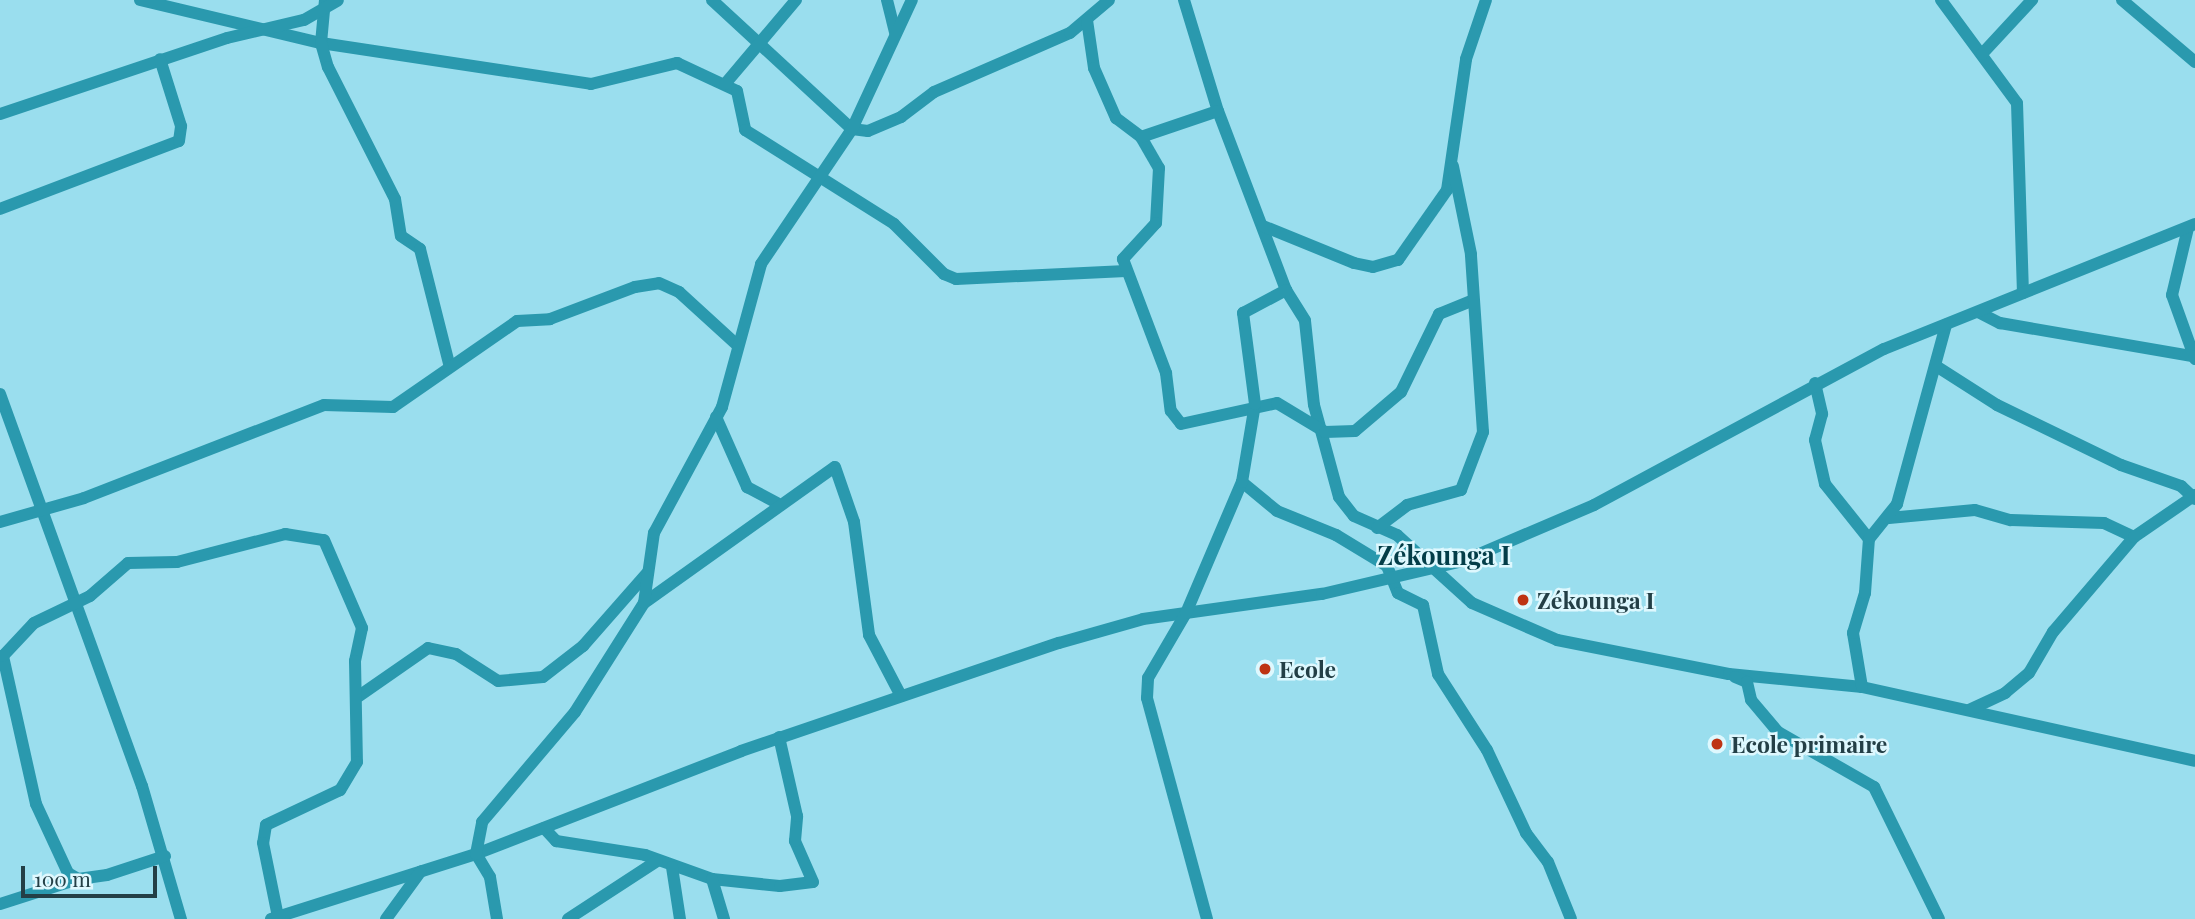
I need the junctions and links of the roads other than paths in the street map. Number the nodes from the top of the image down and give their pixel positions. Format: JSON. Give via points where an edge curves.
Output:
{"nodes":[{"id":1,"x":140,"y":0,"type":"edge"},
{"id":2,"x":338,"y":0,"type":"edge"},
{"id":3,"x":712,"y":0,"type":"edge"},
{"id":4,"x":796,"y":0,"type":"edge"},
{"id":5,"x":887,"y":0,"type":"edge"},
{"id":6,"x":912,"y":0,"type":"edge"},
{"id":7,"x":1109,"y":0,"type":"edge"},
{"id":8,"x":1184,"y":0,"type":"edge"},
{"id":9,"x":1486,"y":0,"type":"edge"},
{"id":10,"x":1941,"y":0,"type":"edge"},
{"id":11,"x":2032,"y":0,"type":"edge"},
{"id":12,"x":2122,"y":0,"type":"edge"},
{"id":13,"x":1097,"y":4,"type":"edge"},
{"id":14,"x":324,"y":5,"type":"edge"},
{"id":15,"x":1087,"y":20,"type":"junction"},
{"id":16,"x":266,"y":30,"type":"junction"},
{"id":17,"x":895,"y":33,"type":"junction"},
{"id":18,"x":321,"y":43,"type":"junction"},
{"id":19,"x":763,"y":43,"type":"junction"},
{"id":20,"x":1982,"y":54,"type":"junction"},
{"id":21,"x":159,"y":59,"type":"junction"},
{"id":22,"x":2195,"y":62,"type":"edge"},
{"id":23,"x":725,"y":84,"type":"junction"},
{"id":24,"x":1218,"y":111,"type":"junction"},
{"id":25,"x":0,"y":114,"type":"edge"},
{"id":26,"x":852,"y":129,"type":"junction"},
{"id":27,"x":1141,"y":137,"type":"junction"},
{"id":28,"x":1453,"y":166,"type":"junction"},
{"id":29,"x":816,"y":176,"type":"junction"},
{"id":30,"x":0,"y":209,"type":"edge"},
{"id":31,"x":1263,"y":226,"type":"junction"},
{"id":32,"x":2191,"y":226,"type":"edge"},
{"id":33,"x":1126,"y":271,"type":"junction"},
{"id":34,"x":1286,"y":290,"type":"junction"},
{"id":35,"x":2023,"y":293,"type":"junction"},
{"id":36,"x":1473,"y":300,"type":"junction"},
{"id":37,"x":1978,"y":312,"type":"junction"},
{"id":38,"x":1946,"y":325,"type":"junction"},
{"id":39,"x":736,"y":344,"type":"junction"},
{"id":40,"x":2193,"y":358,"type":"edge"},
{"id":41,"x":449,"y":364,"type":"junction"},
{"id":42,"x":1936,"y":366,"type":"junction"},
{"id":43,"x":1815,"y":383,"type":"junction"},
{"id":44,"x":0,"y":394,"type":"edge"},
{"id":45,"x":1255,"y":404,"type":"junction"},
{"id":46,"x":716,"y":417,"type":"junction"},
{"id":47,"x":5,"y":425,"type":"edge"},
{"id":48,"x":1325,"y":432,"type":"junction"},
{"id":49,"x":1242,"y":482,"type":"junction"},
{"id":50,"x":2194,"y":497,"type":"edge"},
{"id":51,"x":777,"y":503,"type":"junction"},
{"id":52,"x":39,"y":509,"type":"junction"},
{"id":53,"x":1354,"y":516,"type":"junction"},
{"id":54,"x":1889,"y":518,"type":"junction"},
{"id":55,"x":0,"y":522,"type":"edge"},
{"id":56,"x":1377,"y":528,"type":"junction"},
{"id":57,"x":1336,"y":535,"type":"junction"},
{"id":58,"x":2134,"y":537,"type":"junction"},
{"id":59,"x":1869,"y":539,"type":"junction"},
{"id":60,"x":1430,"y":570,"type":"junction"},
{"id":61,"x":648,"y":572,"type":"junction"},
{"id":62,"x":1395,"y":579,"type":"junction"},
{"id":63,"x":644,"y":603,"type":"junction"},
{"id":64,"x":75,"y":604,"type":"junction"},
{"id":65,"x":1186,"y":613,"type":"junction"},
{"id":66,"x":0,"y":635,"type":"edge"},
{"id":67,"x":11,"y":643,"type":"junction"},
{"id":68,"x":1729,"y":674,"type":"junction"},
{"id":69,"x":1863,"y":687,"type":"junction"},
{"id":70,"x":359,"y":696,"type":"junction"},
{"id":71,"x":901,"y":696,"type":"junction"},
{"id":72,"x":1969,"y":710,"type":"junction"},
{"id":73,"x":779,"y":737,"type":"junction"},
{"id":74,"x":2195,"y":761,"type":"edge"},
{"id":75,"x":544,"y":828,"type":"junction"},
{"id":76,"x":476,"y":854,"type":"junction"},
{"id":77,"x":165,"y":856,"type":"junction"},
{"id":78,"x":657,"y":861,"type":"junction"},
{"id":79,"x":672,"y":867,"type":"junction"},
{"id":80,"x":421,"y":871,"type":"junction"},
{"id":81,"x":78,"y":879,"type":"junction"},
{"id":82,"x":712,"y":879,"type":"junction"},
{"id":83,"x":0,"y":904,"type":"edge"},
{"id":84,"x":274,"y":918,"type":"edge"},
{"id":85,"x":181,"y":919,"type":"edge"},
{"id":86,"x":386,"y":919,"type":"edge"},
{"id":87,"x":497,"y":919,"type":"edge"},
{"id":88,"x":568,"y":919,"type":"edge"},
{"id":89,"x":680,"y":919,"type":"edge"},
{"id":90,"x":724,"y":919,"type":"edge"},
{"id":91,"x":1207,"y":919,"type":"edge"},
{"id":92,"x":1571,"y":919,"type":"edge"},
{"id":93,"x":1939,"y":919,"type":"edge"}],
"edges":[{"from":1,"to":16,"type":"street"},
{"from":2,"to":14,"type":"street"},
{"from":3,"to":19,"type":"street"},
{"from":4,"to":19,"type":"street"},
{"from":5,"to":17,"type":"street"},
{"from":6,"to":17,"type":"street"},
{"from":7,"to":13,"type":"street"},
{"from":8,"to":24,"type":"street"},
{"from":9,"to":28,"type":"street","via":[[1466,59]]},
{"from":10,"to":20,"type":"street"},
{"from":11,"to":20,"type":"street"},
{"from":12,"to":22,"type":"street"},
{"from":13,"to":15,"type":"street"},
{"from":14,"to":16,"type":"street"},
{"from":14,"to":18,"type":"street"},
{"from":15,"to":26,"type":"street","via":[[925,96],[883,126]]},
{"from":15,"to":27,"type":"street","via":[[1094,68],[1116,118]]},
{"from":16,"to":18,"type":"street"},
{"from":16,"to":21,"type":"street"},
{"from":17,"to":26,"type":"street"},
{"from":18,"to":23,"type":"street","via":[[601,85],[677,63]]},
{"from":18,"to":41,"type":"street","via":[[394,199],[401,236],[420,249]]},
{"from":19,"to":23,"type":"street"},
{"from":19,"to":26,"type":"street"},
{"from":20,"to":35,"type":"street","via":[[2017,103],[2023,133],[2017,189]]},
{"from":21,"to":25,"type":"street"},
{"from":21,"to":30,"type":"street","via":[[181,126],[172,147]]},
{"from":23,"to":29,"type":"street","via":[[740,98],[745,130]]},
{"from":24,"to":27,"type":"street"},
{"from":24,"to":31,"type":"street"},
{"from":26,"to":29,"type":"street"},
{"from":27,"to":33,"type":"street","via":[[1159,168],[1161,201],[1154,229],[1127,251]]},
{"from":28,"to":31,"type":"street","via":[[1435,212],[1394,263],[1354,263]]},
{"from":28,"to":36,"type":"street","via":[[1471,254]]},
{"from":29,"to":33,"type":"street","via":[[894,224],[956,279]]},
{"from":29,"to":39,"type":"street","via":[[761,264]]},
{"from":31,"to":34,"type":"street"},
{"from":32,"to":35,"type":"street"},
{"from":32,"to":40,"type":"street","via":[[2172,295]]},
{"from":33,"to":45,"type":"street","via":[[1166,373],[1174,417],[1181,424]]},
{"from":34,"to":45,"type":"street","via":[[1243,313]]},
{"from":34,"to":48,"type":"street","via":[[1305,321],[1314,405]]},
{"from":35,"to":37,"type":"street"},
{"from":36,"to":48,"type":"street","via":[[1439,314],[1401,392],[1369,424]]},
{"from":36,"to":56,"type":"street","via":[[1485,397],[1483,432],[1467,482],[1448,497],[1407,505]]},
{"from":37,"to":38,"type":"street"},
{"from":37,"to":40,"type":"street","via":[[2000,323]]},
{"from":38,"to":42,"type":"street"},
{"from":38,"to":43,"type":"street"},
{"from":39,"to":41,"type":"street","via":[[695,303],[659,283],[550,319],[517,321]]},
{"from":39,"to":46,"type":"street"},
{"from":41,"to":52,"type":"street","via":[[393,407],[324,405]]},
{"from":42,"to":50,"type":"street","via":[[1997,405],[2121,465],[2181,486]]},
{"from":42,"to":54,"type":"street"},
{"from":43,"to":59,"type":"street","via":[[1822,414],[1815,440],[1825,484]]},
{"from":43,"to":60,"type":"street","via":[[1594,505]]},
{"from":44,"to":47,"type":"street"},
{"from":45,"to":48,"type":"street","via":[[1277,402]]},
{"from":45,"to":49,"type":"street"},
{"from":46,"to":51,"type":"street","via":[[747,487]]},
{"from":46,"to":61,"type":"street","via":[[662,514]]},
{"from":47,"to":52,"type":"street"},
{"from":48,"to":53,"type":"street","via":[[1339,497]]},
{"from":49,"to":57,"type":"street","via":[[1277,511]]},
{"from":49,"to":65,"type":"street"},
{"from":50,"to":58,"type":"street"},
{"from":51,"to":63,"type":"street","via":[[689,576]]},
{"from":51,"to":71,"type":"street","via":[[831,468],[838,470],[854,522],[869,635]]},
{"from":52,"to":55,"type":"street"},
{"from":52,"to":64,"type":"street"},
{"from":53,"to":56,"type":"street"},
{"from":53,"to":57,"type":"street"},
{"from":54,"to":58,"type":"street","via":[[1975,510],[2011,520],[2104,523]]},
{"from":54,"to":59,"type":"street"},
{"from":56,"to":60,"type":"street","via":[[1397,535]]},
{"from":57,"to":62,"type":"street","via":[[1387,566]]},
{"from":58,"to":72,"type":"street","via":[[2053,632],[2029,673],[2005,694]]},
{"from":59,"to":69,"type":"street","via":[[1866,593],[1853,633]]},
{"from":60,"to":62,"type":"street"},
{"from":60,"to":68,"type":"street","via":[[1472,603],[1557,640]]},
{"from":61,"to":63,"type":"street"},
{"from":61,"to":70,"type":"street","via":[[568,661],[543,677],[498,681],[456,654],[428,648]]},
{"from":62,"to":65,"type":"street"},
{"from":62,"to":92,"type":"street","via":[[1398,593],[1426,608],[1438,674],[1487,750],[1526,833],[1548,862]]},
{"from":63,"to":76,"type":"street","via":[[575,712],[487,812]]},
{"from":64,"to":67,"type":"street"},
{"from":64,"to":70,"type":"street","via":[[128,563],[177,562],[251,539],[310,535],[332,549],[358,612]]},
{"from":64,"to":77,"type":"street"},
{"from":65,"to":71,"type":"street","via":[[1071,640]]},
{"from":65,"to":91,"type":"street","via":[[1157,653],[1147,698]]},
{"from":66,"to":67,"type":"street"},
{"from":67,"to":81,"type":"street","via":[[2,673],[19,710],[36,804],[68,873]]},
{"from":68,"to":69,"type":"street"},
{"from":68,"to":93,"type":"street","via":[[1747,682],[1751,700],[1778,732],[1874,787]]},
{"from":69,"to":72,"type":"street"},
{"from":70,"to":84,"type":"street","via":[[351,778],[340,790],[266,825],[263,843]]},
{"from":71,"to":73,"type":"street"},
{"from":72,"to":74,"type":"street"},
{"from":73,"to":75,"type":"street"},
{"from":73,"to":82,"type":"street","via":[[797,816],[796,841],[813,881],[780,886]]},
{"from":75,"to":76,"type":"street"},
{"from":75,"to":78,"type":"street","via":[[556,841]]},
{"from":76,"to":80,"type":"street"},
{"from":76,"to":87,"type":"street","via":[[490,877]]},
{"from":77,"to":81,"type":"street"},
{"from":77,"to":85,"type":"street"},
{"from":78,"to":79,"type":"street"},
{"from":78,"to":88,"type":"street"},
{"from":79,"to":82,"type":"street"},
{"from":79,"to":89,"type":"street"},
{"from":80,"to":84,"type":"street"},
{"from":80,"to":86,"type":"street"},
{"from":81,"to":83,"type":"street"},
{"from":82,"to":90,"type":"street"}]}
